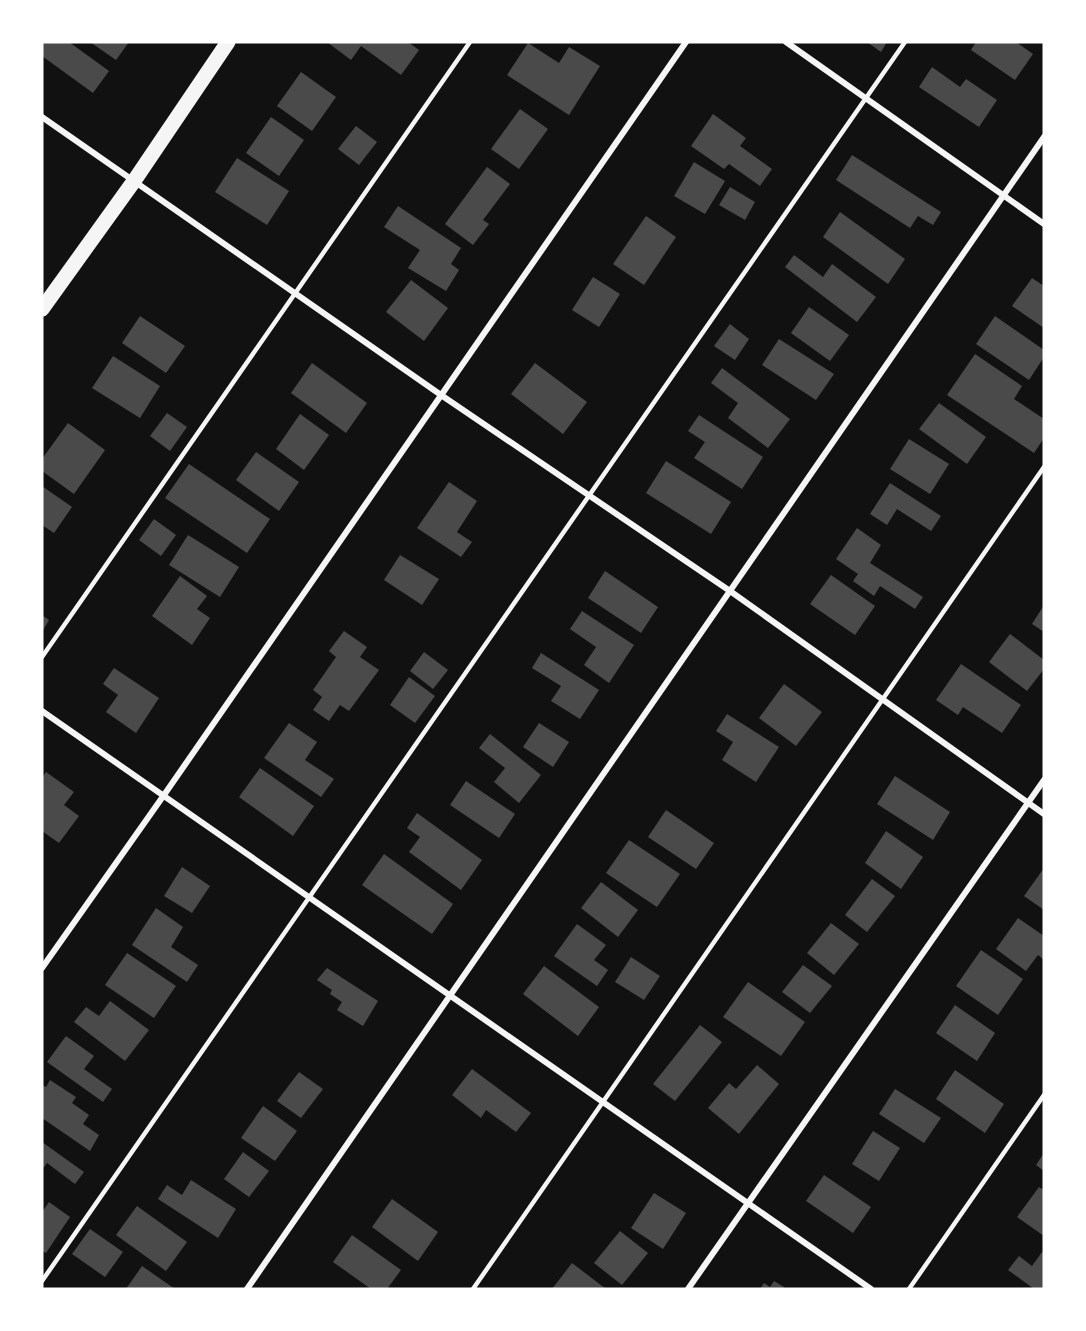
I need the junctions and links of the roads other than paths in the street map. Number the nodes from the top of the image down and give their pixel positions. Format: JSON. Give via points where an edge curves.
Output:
{"nodes":[{"id":1,"x":228,"y":42,"type":"edge"},
{"id":2,"x":470,"y":42,"type":"edge"},
{"id":3,"x":686,"y":42,"type":"edge"},
{"id":4,"x":786,"y":42,"type":"edge"},
{"id":5,"x":905,"y":42,"type":"edge"},
{"id":6,"x":865,"y":98,"type":"junction"},
{"id":7,"x":42,"y":117,"type":"edge"},
{"id":8,"x":1044,"y":137,"type":"edge"},
{"id":9,"x":134,"y":181,"type":"junction"},
{"id":10,"x":1004,"y":196,"type":"junction"},
{"id":11,"x":1044,"y":224,"type":"edge"},
{"id":12,"x":295,"y":293,"type":"junction"},
{"id":13,"x":42,"y":309,"type":"edge"},
{"id":14,"x":441,"y":395,"type":"junction"},
{"id":15,"x":1044,"y":467,"type":"edge"},
{"id":16,"x":588,"y":495,"type":"junction"},
{"id":17,"x":730,"y":591,"type":"junction"},
{"id":18,"x":42,"y":657,"type":"edge"},
{"id":19,"x":883,"y":699,"type":"junction"},
{"id":20,"x":42,"y":711,"type":"edge"},
{"id":21,"x":1044,"y":780,"type":"edge"},
{"id":22,"x":164,"y":795,"type":"junction"},
{"id":23,"x":1028,"y":803,"type":"junction"},
{"id":24,"x":1044,"y":814,"type":"edge"},
{"id":25,"x":309,"y":897,"type":"junction"},
{"id":26,"x":42,"y":968,"type":"edge"},
{"id":27,"x":450,"y":996,"type":"junction"},
{"id":28,"x":1044,"y":1095,"type":"edge"},
{"id":29,"x":603,"y":1102,"type":"junction"},
{"id":30,"x":748,"y":1204,"type":"junction"},
{"id":31,"x":42,"y":1281,"type":"edge"},
{"id":32,"x":247,"y":1289,"type":"edge"},
{"id":33,"x":473,"y":1289,"type":"edge"},
{"id":34,"x":688,"y":1289,"type":"edge"},
{"id":35,"x":871,"y":1289,"type":"edge"},
{"id":36,"x":909,"y":1289,"type":"edge"}],
"edges":[{"from":1,"to":9,"type":"main road"},
{"from":2,"to":12,"type":"lane"},
{"from":3,"to":14,"type":"street"},
{"from":4,"to":6,"type":"street"},
{"from":5,"to":6,"type":"lane"},
{"from":6,"to":10,"type":"street"},
{"from":6,"to":16,"type":"lane"},
{"from":7,"to":9,"type":"street"},
{"from":8,"to":10,"type":"street"},
{"from":9,"to":12,"type":"street"},
{"from":9,"to":13,"type":"main road"},
{"from":10,"to":11,"type":"street"},
{"from":10,"to":17,"type":"street"},
{"from":12,"to":14,"type":"street"},
{"from":12,"to":18,"type":"lane"},
{"from":14,"to":16,"type":"street"},
{"from":14,"to":22,"type":"street"},
{"from":15,"to":19,"type":"lane"},
{"from":16,"to":17,"type":"street"},
{"from":16,"to":25,"type":"lane"},
{"from":17,"to":19,"type":"street"},
{"from":17,"to":27,"type":"street"},
{"from":19,"to":23,"type":"street"},
{"from":19,"to":29,"type":"lane"},
{"from":20,"to":22,"type":"street"},
{"from":21,"to":23,"type":"street"},
{"from":22,"to":25,"type":"street"},
{"from":22,"to":26,"type":"street"},
{"from":23,"to":24,"type":"street"},
{"from":23,"to":30,"type":"street"},
{"from":25,"to":27,"type":"street"},
{"from":25,"to":31,"type":"lane"},
{"from":27,"to":29,"type":"street"},
{"from":27,"to":32,"type":"street"},
{"from":28,"to":36,"type":"lane"},
{"from":29,"to":30,"type":"street"},
{"from":29,"to":33,"type":"lane"},
{"from":30,"to":34,"type":"street"},
{"from":30,"to":35,"type":"street"}]}
